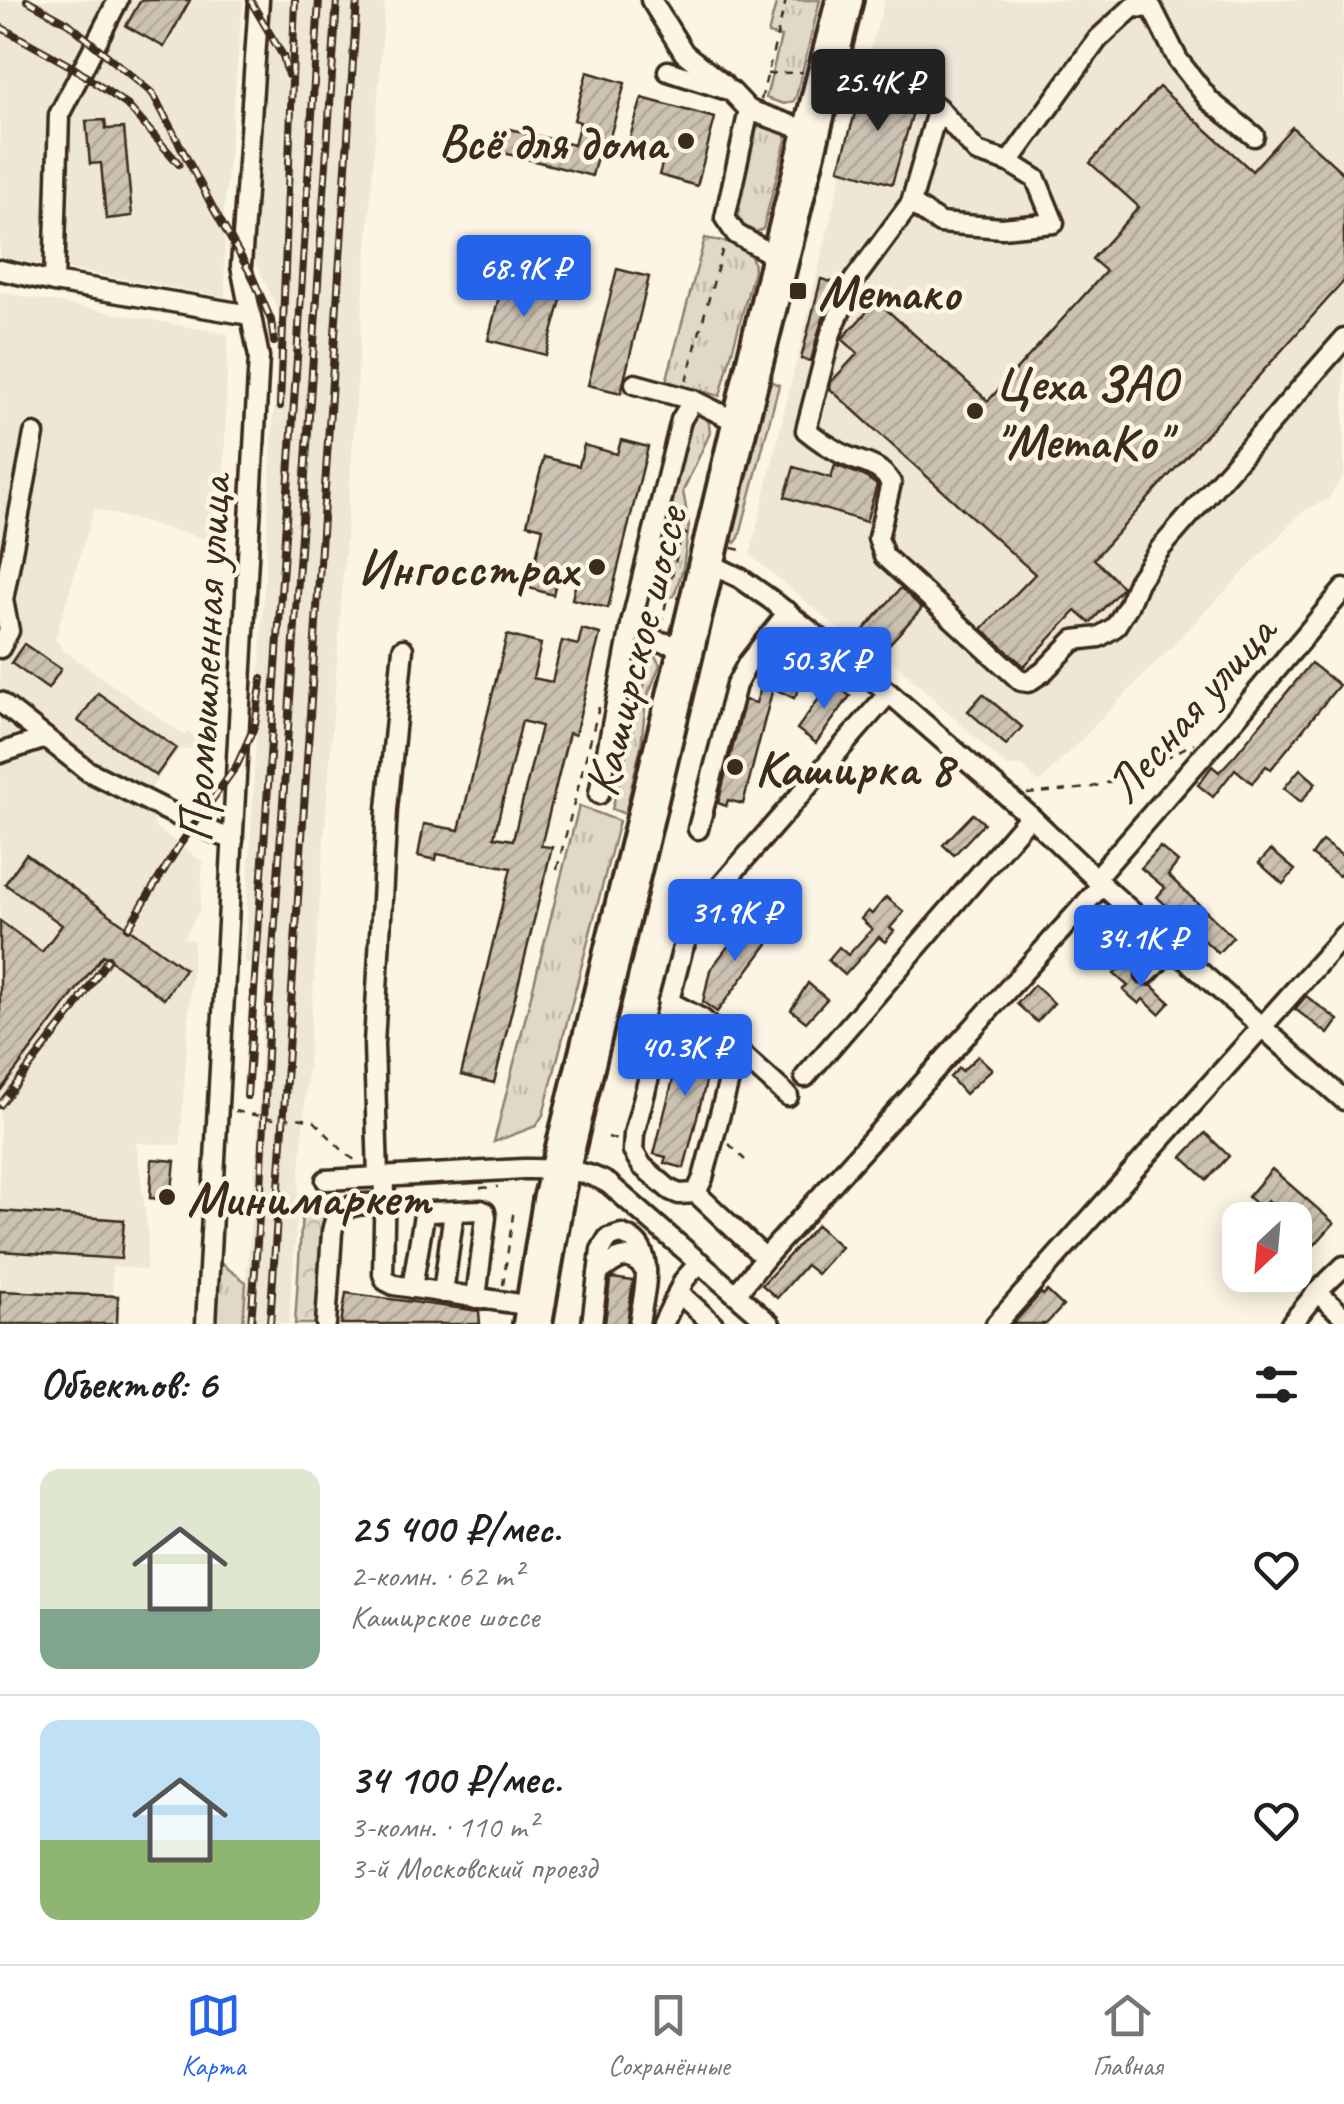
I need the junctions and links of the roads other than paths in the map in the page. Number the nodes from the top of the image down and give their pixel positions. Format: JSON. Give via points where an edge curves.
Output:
{"nodes":[{"id":1,"x":118,"y":0,"type":"edge"},
{"id":2,"x":260,"y":0,"type":"edge"},
{"id":3,"x":652,"y":0,"type":"edge"},
{"id":4,"x":838,"y":0,"type":"edge"},
{"id":5,"x":852,"y":0,"type":"edge"},
{"id":6,"x":838,"y":58,"type":"junction"},
{"id":7,"x":668,"y":71,"type":"dead end"},
{"id":8,"x":731,"y":91,"type":"junction"},
{"id":9,"x":938,"y":108,"type":"junction"},
{"id":10,"x":749,"y":110,"type":"junction"},
{"id":11,"x":805,"y":130,"type":"junction"},
{"id":12,"x":1254,"y":136,"type":"dead end"},
{"id":13,"x":1009,"y":162,"type":"junction"},
{"id":14,"x":911,"y":203,"type":"junction"},
{"id":15,"x":773,"y":255,"type":"junction"},
{"id":16,"x":0,"y":270,"type":"edge"},
{"id":17,"x":54,"y":282,"type":"junction"},
{"id":18,"x":250,"y":316,"type":"junction"},
{"id":19,"x":1344,"y":339,"type":"edge"},
{"id":20,"x":635,"y":384,"type":"dead end"},
{"id":21,"x":693,"y":400,"type":"junction"},
{"id":22,"x":733,"y":420,"type":"junction"},
{"id":23,"x":34,"y":434,"type":"dead end"},
{"id":24,"x":715,"y":566,"type":"junction"},
{"id":25,"x":1344,"y":589,"type":"edge"},
{"id":26,"x":788,"y":612,"type":"junction"},
{"id":27,"x":632,"y":620,"type":"junction"},
{"id":28,"x":680,"y":646,"type":"junction"},
{"id":29,"x":0,"y":648,"type":"edge"},
{"id":30,"x":403,"y":649,"type":"dead end"},
{"id":31,"x":889,"y":693,"type":"junction"},
{"id":32,"x":0,"y":702,"type":"edge"},
{"id":33,"x":46,"y":738,"type":"junction"},
{"id":34,"x":0,"y":753,"type":"edge"},
{"id":35,"x":599,"y":794,"type":"dead end"},
{"id":36,"x":1030,"y":816,"type":"junction"},
{"id":37,"x":698,"y":829,"type":"dead end"},
{"id":38,"x":233,"y":840,"type":"junction"},
{"id":39,"x":1098,"y":882,"type":"junction"},
{"id":40,"x":1344,"y":935,"type":"edge"},
{"id":41,"x":1173,"y":946,"type":"junction"},
{"id":42,"x":1147,"y":974,"type":"dead end"},
{"id":43,"x":668,"y":1001,"type":"junction"},
{"id":44,"x":1262,"y":1027,"type":"junction"},
{"id":45,"x":737,"y":1050,"type":"junction"},
{"id":46,"x":805,"y":1077,"type":"dead end"},
{"id":47,"x":1341,"y":1092,"type":"edge"},
{"id":48,"x":788,"y":1096,"type":"dead end"},
{"id":49,"x":560,"y":1170,"type":"junction"},
{"id":50,"x":382,"y":1176,"type":"junction"},
{"id":51,"x":326,"y":1180,"type":"dead end"},
{"id":52,"x":696,"y":1192,"type":"junction"},
{"id":53,"x":384,"y":1203,"type":"junction"},
{"id":54,"x":454,"y":1211,"type":"junction"},
{"id":55,"x":765,"y":1258,"type":"junction"},
{"id":56,"x":700,"y":1262,"type":"junction"},
{"id":57,"x":1344,"y":1266,"type":"edge"},
{"id":58,"x":412,"y":1288,"type":"junction"},
{"id":59,"x":678,"y":1292,"type":"junction"},
{"id":60,"x":1317,"y":1292,"type":"junction"},
{"id":61,"x":443,"y":1293,"type":"junction"},
{"id":62,"x":736,"y":1294,"type":"junction"},
{"id":63,"x":476,"y":1298,"type":"junction"},
{"id":64,"x":525,"y":1315,"type":"edge"},
{"id":65,"x":1344,"y":1317,"type":"edge"},
{"id":66,"x":758,"y":1320,"type":"edge"},
{"id":67,"x":206,"y":1324,"type":"edge"},
{"id":68,"x":326,"y":1324,"type":"edge"},
{"id":69,"x":542,"y":1324,"type":"edge"},
{"id":70,"x":592,"y":1324,"type":"edge"},
{"id":71,"x":639,"y":1324,"type":"edge"},
{"id":72,"x":663,"y":1324,"type":"edge"},
{"id":73,"x":713,"y":1324,"type":"edge"},
{"id":74,"x":996,"y":1324,"type":"edge"},
{"id":75,"x":1292,"y":1324,"type":"edge"}],
"edges":[{"from":1,"to":17,"type":"street","via":[[58,115]]},
{"from":2,"to":18,"type":"street","name":"Промышленная улица","via":[[241,257]]},
{"from":3,"to":8,"type":"street","via":[[684,53]]},
{"from":4,"to":11,"type":"main road","name":"Каширское шоссе"},
{"from":5,"to":6,"type":"main road","name":"Каширское шоссе"},
{"from":6,"to":9,"type":"street","via":[[892,72]]},
{"from":6,"to":24,"type":"main road","name":"Каширское шоссе"},
{"from":7,"to":8,"type":"street"},
{"from":8,"to":10,"type":"street"},
{"from":9,"to":13,"type":"street","via":[[977,152]]},
{"from":9,"to":14,"type":"street"},
{"from":10,"to":11,"type":"street"},
{"from":10,"to":15,"type":"street","via":[[724,218],[736,234]]},
{"from":11,"to":15,"type":"main road","name":"Каширское шоссе"},
{"from":12,"to":13,"type":"street","via":[[1210,101],[1178,60],[1152,8],[1134,7],[1098,39]]},
{"from":13,"to":14,"type":"street","via":[[1036,179],[1054,223],[940,223]]},
{"from":14,"to":19,"type":"street","via":[[854,280],[831,333],[806,430],[884,470],[891,483],[878,538],[884,556],[1020,682],[1043,672],[1074,640],[1115,627],[1160,548]]},
{"from":15,"to":22,"type":"main road","name":"Каширское шоссе"},
{"from":16,"to":17,"type":"street"},
{"from":17,"to":18,"type":"street"},
{"from":18,"to":38,"type":"street","name":"Промышленная улица","via":[[258,357]]},
{"from":20,"to":21,"type":"street"},
{"from":21,"to":22,"type":"street"},
{"from":21,"to":27,"type":"street","via":[[681,420]]},
{"from":22,"to":28,"type":"main road","name":"Каширское шоссе"},
{"from":23,"to":29,"type":"street","via":[[4,600],[9,631]]},
{"from":24,"to":26,"type":"street"},
{"from":24,"to":49,"type":"main road","name":"Каширское шоссе"},
{"from":25,"to":39,"type":"street","name":"Лесная улица"},
{"from":26,"to":31,"type":"street"},
{"from":26,"to":37,"type":"street","via":[[736,686]]},
{"from":27,"to":28,"type":"street","via":[[658,641]]},
{"from":27,"to":35,"type":"street"},
{"from":28,"to":49,"type":"main road","name":"Каширское шоссе"},
{"from":30,"to":50,"type":"street","via":[[374,1044]]},
{"from":31,"to":36,"type":"street"},
{"from":31,"to":43,"type":"street","via":[[706,903],[682,951]]},
{"from":32,"to":33,"type":"street"},
{"from":33,"to":34,"type":"street"},
{"from":33,"to":38,"type":"street","via":[[88,771]]},
{"from":36,"to":39,"type":"street"},
{"from":36,"to":46,"type":"street","name":"Лесная улица"},
{"from":38,"to":67,"type":"street","name":"Промышленная улица"},
{"from":39,"to":41,"type":"street"},
{"from":39,"to":55,"type":"street","name":"Лесная улица"},
{"from":40,"to":44,"type":"street"},
{"from":41,"to":42,"type":"street"},
{"from":41,"to":44,"type":"street"},
{"from":43,"to":45,"type":"street"},
{"from":43,"to":52,"type":"street","via":[[633,1148],[639,1163],[666,1187]]},
{"from":44,"to":47,"type":"street"},
{"from":44,"to":74,"type":"street"},
{"from":45,"to":48,"type":"street"},
{"from":45,"to":52,"type":"street"},
{"from":49,"to":50,"type":"street"},
{"from":49,"to":56,"type":"street","via":[[606,1182]]},
{"from":49,"to":64,"type":"main road","name":"Каширское шоссе","via":[[542,1211]]},
{"from":49,"to":69,"type":"main road","name":"Каширское шоссе"},
{"from":50,"to":51,"type":"street"},
{"from":50,"to":53,"type":"street"},
{"from":52,"to":55,"type":"street"},
{"from":53,"to":58,"type":"street","via":[[384,1276]]},
{"from":53,"to":68,"type":"street","via":[[337,1215]]},
{"from":54,"to":58,"type":"street","via":[[422,1217]]},
{"from":54,"to":61,"type":"street"},
{"from":54,"to":63,"type":"street","via":[[481,1210],[486,1216]]},
{"from":55,"to":62,"type":"street","name":"Лесная улица"},
{"from":56,"to":59,"type":"street"},
{"from":56,"to":62,"type":"street"},
{"from":57,"to":60,"type":"street"},
{"from":58,"to":61,"type":"street"},
{"from":59,"to":72,"type":"street"},
{"from":59,"to":73,"type":"street"},
{"from":60,"to":65,"type":"street"},
{"from":60,"to":75,"type":"street"},
{"from":61,"to":63,"type":"street"},
{"from":62,"to":66,"type":"street"},
{"from":63,"to":64,"type":"street"},
{"from":70,"to":71,"type":"street","via":[[604,1243],[621,1234],[640,1246],[646,1260]]}]}
